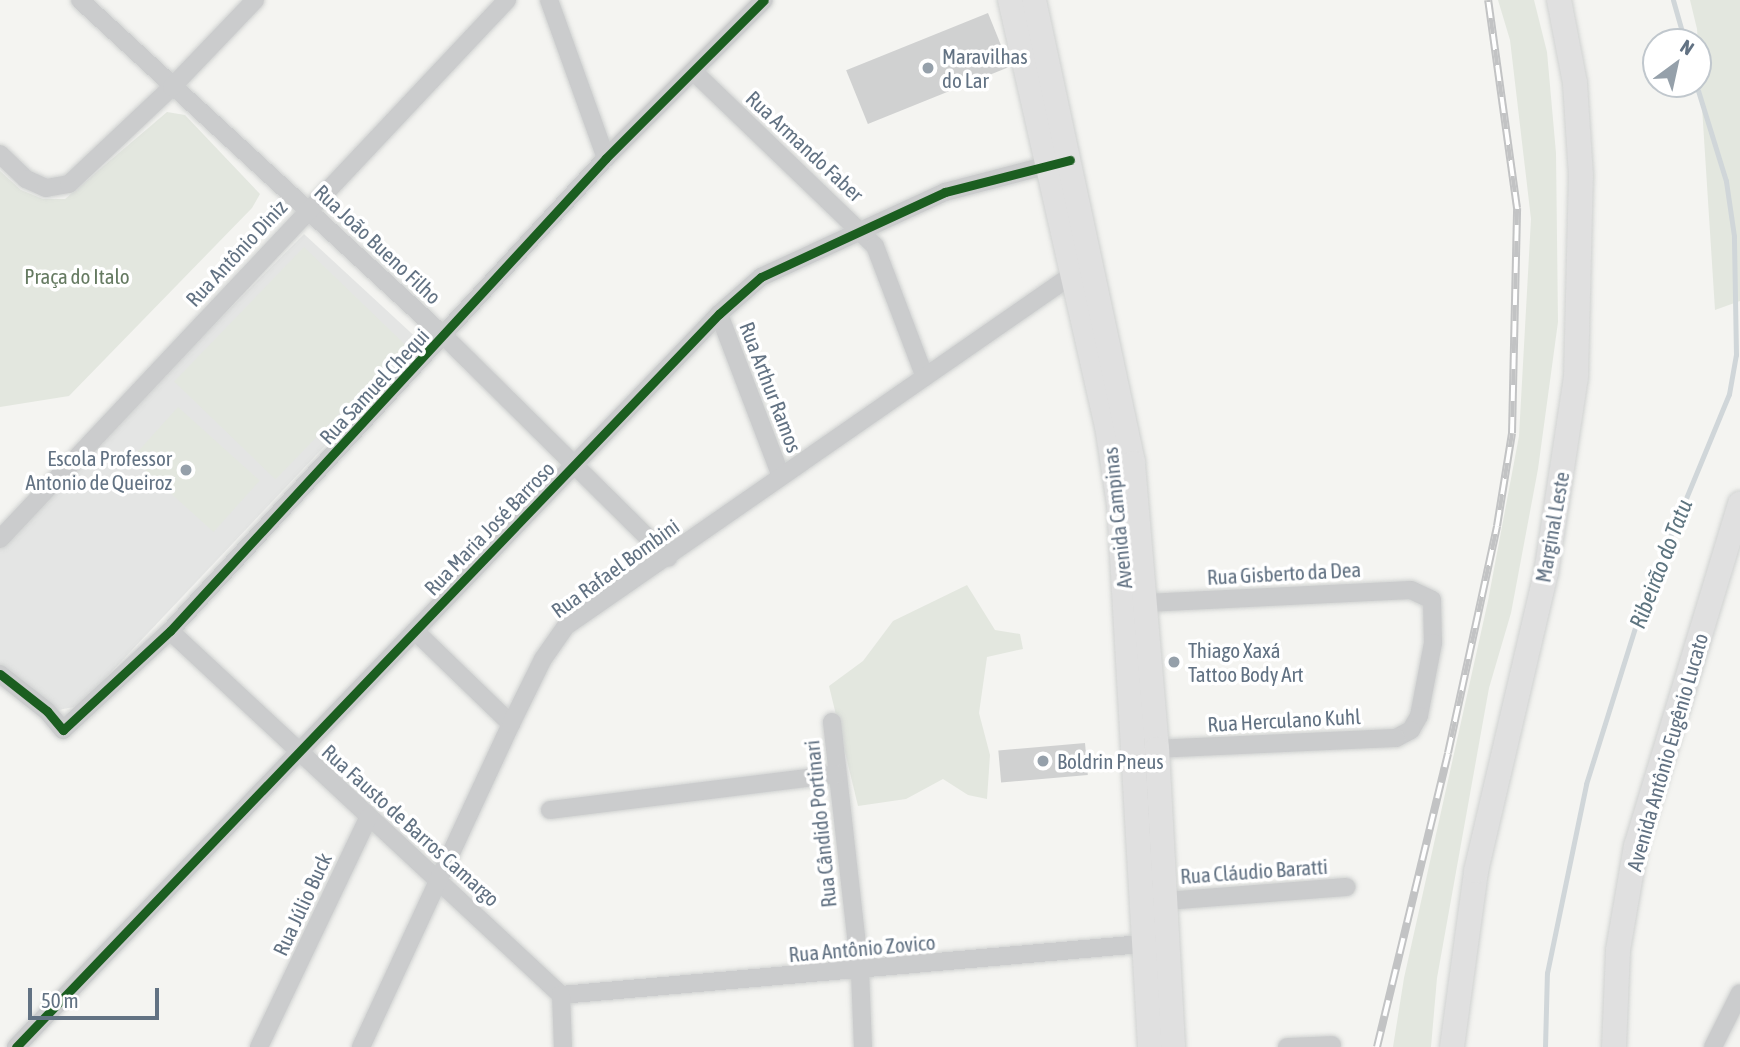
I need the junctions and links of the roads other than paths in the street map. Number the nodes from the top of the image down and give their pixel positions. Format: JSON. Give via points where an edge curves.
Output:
{"nodes":[{"id":1,"x":80,"y":0,"type":"edge"},
{"id":2,"x":254,"y":0,"type":"edge"},
{"id":3,"x":507,"y":0,"type":"edge"},
{"id":4,"x":549,"y":0,"type":"edge"},
{"id":5,"x":764,"y":0,"type":"edge"},
{"id":6,"x":1010,"y":0,"type":"edge"},
{"id":7,"x":1034,"y":0,"type":"edge"},
{"id":8,"x":1559,"y":0,"type":"edge"},
{"id":9,"x":694,"y":72,"type":"junction"},
{"id":10,"x":172,"y":87,"type":"junction"},
{"id":11,"x":0,"y":154,"type":"edge"},
{"id":12,"x":606,"y":158,"type":"junction"},
{"id":13,"x":1058,"y":162,"type":"junction"},
{"id":14,"x":308,"y":210,"type":"junction"},
{"id":15,"x":859,"y":228,"type":"junction"},
{"id":16,"x":1072,"y":275,"type":"junction"},
{"id":17,"x":719,"y":314,"type":"junction"},
{"id":18,"x":444,"y":337,"type":"junction"},
{"id":19,"x":924,"y":375,"type":"junction"},
{"id":20,"x":576,"y":462,"type":"junction"},
{"id":21,"x":781,"y":476,"type":"junction"},
{"id":22,"x":1740,"y":503,"type":"edge"},
{"id":23,"x":0,"y":539,"type":"edge"},
{"id":24,"x":668,"y":558,"type":"junction"},
{"id":25,"x":1146,"y":603,"type":"junction"},
{"id":26,"x":170,"y":631,"type":"junction"},
{"id":27,"x":415,"y":631,"type":"junction"},
{"id":28,"x":0,"y":674,"type":"edge"},
{"id":29,"x":832,"y":722,"type":"dead end"},
{"id":30,"x":511,"y":724,"type":"junction"},
{"id":31,"x":1411,"y":730,"type":"joint"},
{"id":32,"x":1157,"y":749,"type":"junction"},
{"id":33,"x":297,"y":751,"type":"junction"},
{"id":34,"x":837,"y":774,"type":"junction"},
{"id":35,"x":550,"y":810,"type":"dead end"},
{"id":36,"x":368,"y":818,"type":"junction"},
{"id":37,"x":438,"y":879,"type":"junction"},
{"id":38,"x":1346,"y":887,"type":"dead end"},
{"id":39,"x":1164,"y":901,"type":"junction"},
{"id":40,"x":1156,"y":943,"type":"junction"},
{"id":41,"x":860,"y":972,"type":"junction"},
{"id":42,"x":1740,"y":993,"type":"edge"},
{"id":43,"x":561,"y":995,"type":"junction"},
{"id":44,"x":1332,"y":1045,"type":"dead end"},
{"id":45,"x":16,"y":1047,"type":"edge"},
{"id":46,"x":259,"y":1047,"type":"edge"},
{"id":47,"x":360,"y":1047,"type":"edge"},
{"id":48,"x":563,"y":1047,"type":"edge"},
{"id":49,"x":863,"y":1047,"type":"edge"},
{"id":50,"x":1150,"y":1047,"type":"edge"},
{"id":51,"x":1173,"y":1047,"type":"edge"},
{"id":52,"x":1287,"y":1047,"type":"edge"},
{"id":53,"x":1452,"y":1047,"type":"edge"},
{"id":54,"x":1614,"y":1047,"type":"edge"},
{"id":55,"x":1713,"y":1047,"type":"edge"}],
"edges":[{"from":1,"to":10,"type":"street","name":"Rua João Bueno Filho"},
{"from":2,"to":10,"type":"street"},
{"from":3,"to":14,"type":"street","name":"Rua Antônio Diniz"},
{"from":4,"to":12,"type":"street"},
{"from":5,"to":9,"type":"street","name":"Rua Samuel Chequi"},
{"from":6,"to":13,"type":"main road","name":"Avenida Campinas"},
{"from":7,"to":13,"type":"main road","name":"Avenida Campinas"},
{"from":8,"to":53,"type":"main road","name":"Marginal Leste","via":[[1575,83],[1581,176],[1576,377],[1546,573],[1476,871]]},
{"from":9,"to":12,"type":"street","name":"Rua Samuel Chequi"},
{"from":9,"to":15,"type":"street","name":"Rua Armando Faber"},
{"from":10,"to":11,"type":"street","via":[[69,184],[46,188],[26,179]]},
{"from":10,"to":14,"type":"street","name":"Rua João Bueno Filho"},
{"from":12,"to":18,"type":"street","name":"Rua Samuel Chequi"},
{"from":13,"to":15,"type":"street","name":"Rua Maria José Barroso","via":[[945,192]]},
{"from":13,"to":16,"type":"main road","name":"Avenida Campinas"},
{"from":13,"to":25,"type":"main road","name":"Avenida Campinas","via":[[1127,425]]},
{"from":14,"to":18,"type":"street","name":"Rua João Bueno Filho"},
{"from":14,"to":23,"type":"street","name":"Rua Antônio Diniz"},
{"from":15,"to":17,"type":"street","name":"Rua Maria José Barroso","via":[[761,277]]},
{"from":15,"to":19,"type":"street","name":"Rua Armando Faber","via":[[875,246]]},
{"from":16,"to":19,"type":"street","name":"Rua Rafael Bombini"},
{"from":16,"to":40,"type":"main road","name":"Avenida Campinas","via":[[1107,426],[1119,504]]},
{"from":17,"to":20,"type":"street","name":"Rua Maria José Barroso"},
{"from":17,"to":21,"type":"street","name":"Rua Arthur Ramos"},
{"from":18,"to":20,"type":"street","name":"Rua João Bueno Filho"},
{"from":18,"to":26,"type":"street","name":"Rua Samuel Chequi"},
{"from":19,"to":21,"type":"street","name":"Rua Rafael Bombini"},
{"from":20,"to":24,"type":"street","name":"Rua João Bueno Filho"},
{"from":20,"to":27,"type":"street","name":"Rua Maria José Barroso"},
{"from":21,"to":24,"type":"street","name":"Rua Rafael Bombini"},
{"from":22,"to":54,"type":"main road","name":"Avenida Antônio Eugênio Lucato","via":[[1636,846],[1618,950]]},
{"from":24,"to":30,"type":"street","name":"Rua Rafael Bombini","via":[[566,626],[543,659]]},
{"from":25,"to":31,"type":"street","name":"Rua Gisberto da Dea","via":[[1425,592],[1432,600],[1433,643],[1419,716]]},
{"from":25,"to":32,"type":"main road","name":"Avenida Campinas"},
{"from":26,"to":28,"type":"street","name":"Rua Samuel Chequi","via":[[63,730],[47,711]]},
{"from":26,"to":33,"type":"street","name":"Rua Fausto de Barros Camargo"},
{"from":27,"to":30,"type":"street"},
{"from":27,"to":33,"type":"street","name":"Rua Maria José Barroso"},
{"from":29,"to":34,"type":"street","name":"Rua Cândido Portinari"},
{"from":30,"to":37,"type":"street","name":"Rua Rafael Bombini"},
{"from":31,"to":32,"type":"street","name":"Rua Herculano Kuhl","via":[[1396,738]]},
{"from":32,"to":39,"type":"main road","name":"Avenida Campinas"},
{"from":33,"to":36,"type":"street","name":"Rua Fausto de Barros Camargo"},
{"from":33,"to":45,"type":"street","name":"Rua Maria José Barroso"},
{"from":34,"to":35,"type":"street"},
{"from":34,"to":41,"type":"street","name":"Rua Cândido Portinari"},
{"from":36,"to":37,"type":"street","name":"Rua Fausto de Barros Camargo"},
{"from":36,"to":46,"type":"street","name":"Rua Júlio Buck"},
{"from":37,"to":43,"type":"street","name":"Rua Fausto de Barros Camargo"},
{"from":37,"to":47,"type":"street","name":"Rua Rafael Bombini"},
{"from":38,"to":39,"type":"street","name":"Rua Cláudio Baratti"},
{"from":39,"to":40,"type":"main road","name":"Avenida Campinas"},
{"from":40,"to":41,"type":"street","name":"Rua Antônio Zovico"},
{"from":40,"to":50,"type":"main road","name":"Avenida Campinas"},
{"from":40,"to":51,"type":"main road","name":"Avenida Campinas"},
{"from":41,"to":43,"type":"street","name":"Rua Antônio Zovico"},
{"from":41,"to":49,"type":"street","name":"Rua Cândido Portinari"},
{"from":42,"to":55,"type":"street"},
{"from":43,"to":48,"type":"street"},
{"from":44,"to":52,"type":"street"}]}
